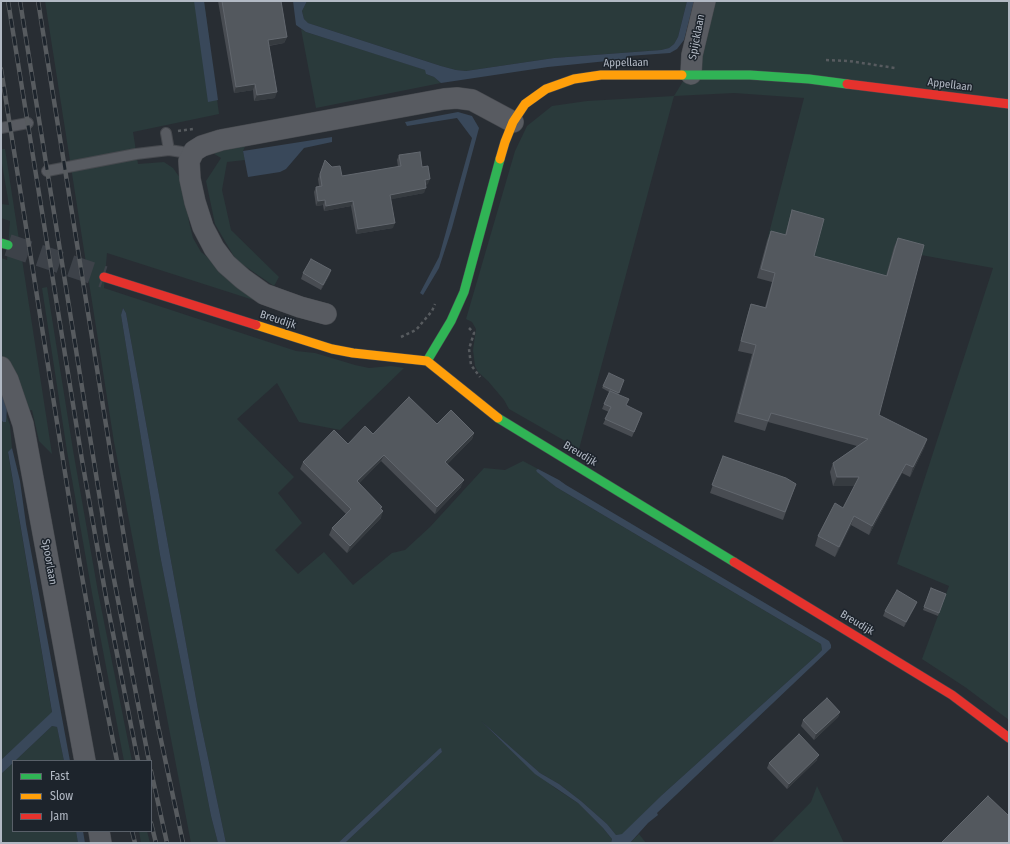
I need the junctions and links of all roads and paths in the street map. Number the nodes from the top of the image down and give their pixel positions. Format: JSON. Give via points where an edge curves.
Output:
{"nodes":[{"id":1,"x":705,"y":1,"type":"edge"},
{"id":2,"x":691,"y":74,"type":"junction"},
{"id":3,"x":1009,"y":104,"type":"edge"},
{"id":4,"x":513,"y":122,"type":"junction"},
{"id":5,"x":28,"y":123,"type":"dead end"},
{"id":6,"x":1,"y":128,"type":"edge"},
{"id":7,"x":166,"y":133,"type":"dead end"},
{"id":8,"x":169,"y":150,"type":"junction"},
{"id":9,"x":191,"y":156,"type":"junction"},
{"id":10,"x":47,"y":172,"type":"dead end"},
{"id":11,"x":104,"y":277,"type":"tunnel mouth"},
{"id":12,"x":326,"y":314,"type":"dead end"},
{"id":13,"x":427,"y":361,"type":"junction"},
{"id":14,"x":1,"y":367,"type":"edge"},
{"id":15,"x":1009,"y":738,"type":"edge"},
{"id":16,"x":85,"y":760,"type":"edge"},
{"id":17,"x":99,"y":832,"type":"edge"},
{"id":18,"x":101,"y":843,"type":"edge"}],
"edges":[{"from":1,"to":2,"type":"street","name":"Spijcklaan","via":[[692,55]]},
{"from":2,"to":3,"type":"street","name":"Appellaan","via":[[750,74],[809,79]]},
{"from":2,"to":4,"type":"street","name":"Appellaan","via":[[601,75],[574,80],[546,89],[525,104]]},
{"from":4,"to":9,"type":"street","via":[[472,100],[444,99],[221,140],[202,146]]},
{"from":4,"to":13,"type":"street","name":"Appellaan","via":[[505,142],[464,292],[451,321]]},
{"from":5,"to":6,"type":"lane"},
{"from":7,"to":8,"type":"lane"},
{"from":8,"to":9,"type":"lane"},
{"from":8,"to":10,"type":"lane"},
{"from":9,"to":12,"type":"street","via":[[190,179],[203,227],[226,264],[264,294],[300,308]]},
{"from":11,"to":13,"type":"street","name":"Breudijk","via":[[332,349]]},
{"from":13,"to":15,"type":"street","name":"Breudijk","via":[[498,418],[952,695]]},
{"from":14,"to":16,"type":"street","name":"Spoorlaan","via":[[23,424]]},
{"from":17,"to":18,"type":"street"}]}
